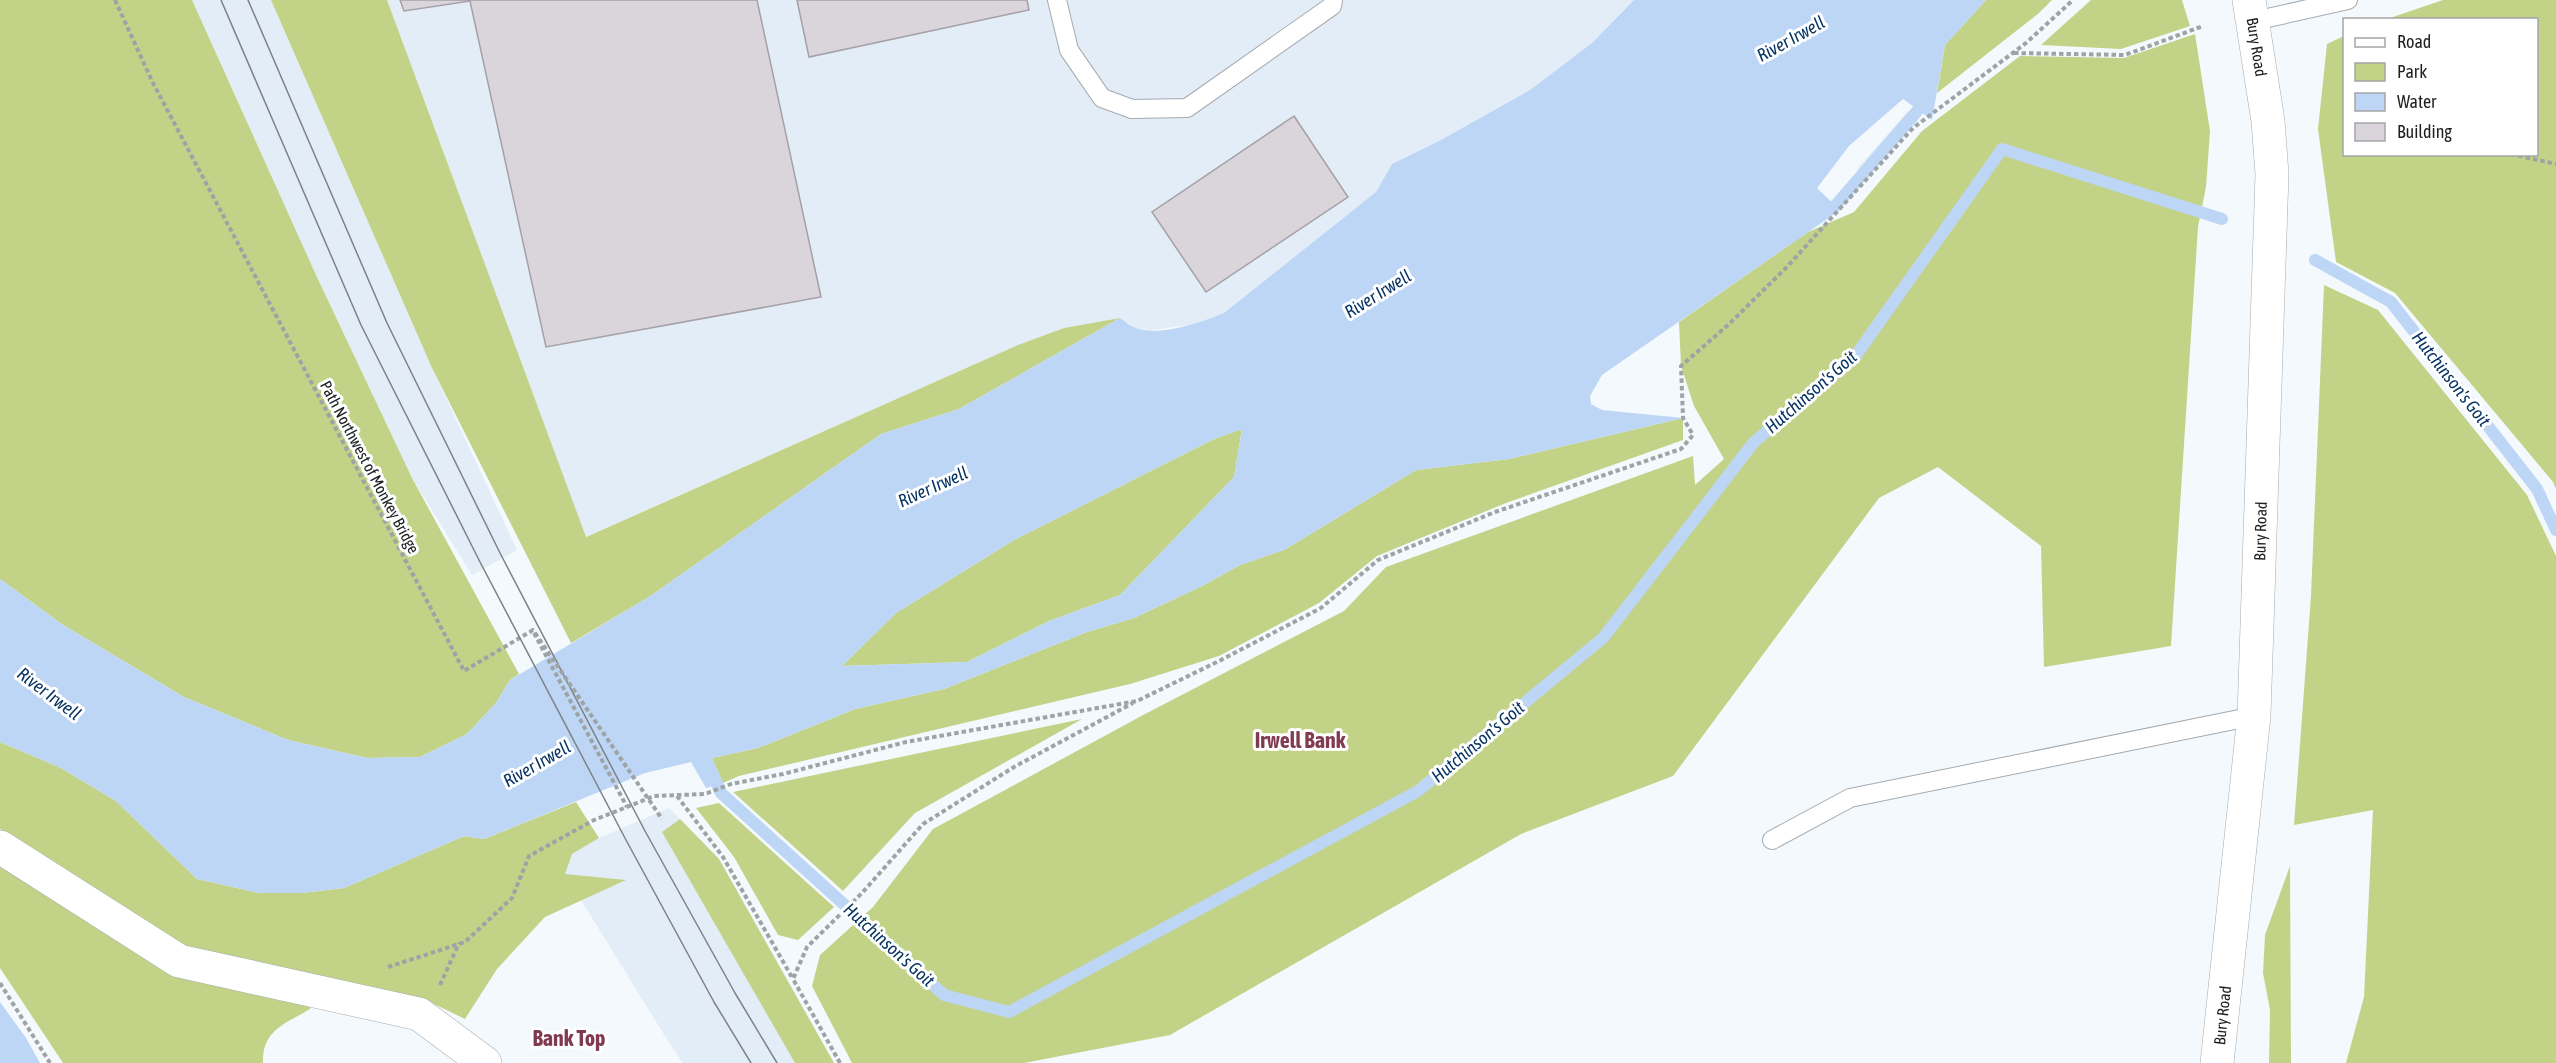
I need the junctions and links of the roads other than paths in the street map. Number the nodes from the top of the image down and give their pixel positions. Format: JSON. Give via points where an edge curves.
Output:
{"nodes":[{"id":1,"x":1057,"y":0,"type":"edge"},
{"id":2,"x":1333,"y":0,"type":"edge"},
{"id":3,"x":2348,"y":0,"type":"edge"},
{"id":4,"x":2252,"y":10,"type":"edge"},
{"id":5,"x":2254,"y":716,"type":"junction"},
{"id":6,"x":1772,"y":840,"type":"dead end"},
{"id":7,"x":0,"y":847,"type":"edge"},
{"id":8,"x":485,"y":1063,"type":"edge"},
{"id":9,"x":2217,"y":1063,"type":"edge"}],
"edges":[{"from":1,"to":2,"type":"lane","via":[[1069,50],[1102,98],[1132,109],[1186,108],[1332,6]]},
{"from":3,"to":4,"type":"lane"},
{"from":4,"to":5,"type":"street","name":"Bury Road","via":[[2272,174]]},
{"from":5,"to":6,"type":"lane","via":[[1850,798]]},
{"from":5,"to":9,"type":"street","name":"Bury Road"},
{"from":7,"to":8,"type":"street","via":[[178,961],[419,1014]]}]}
